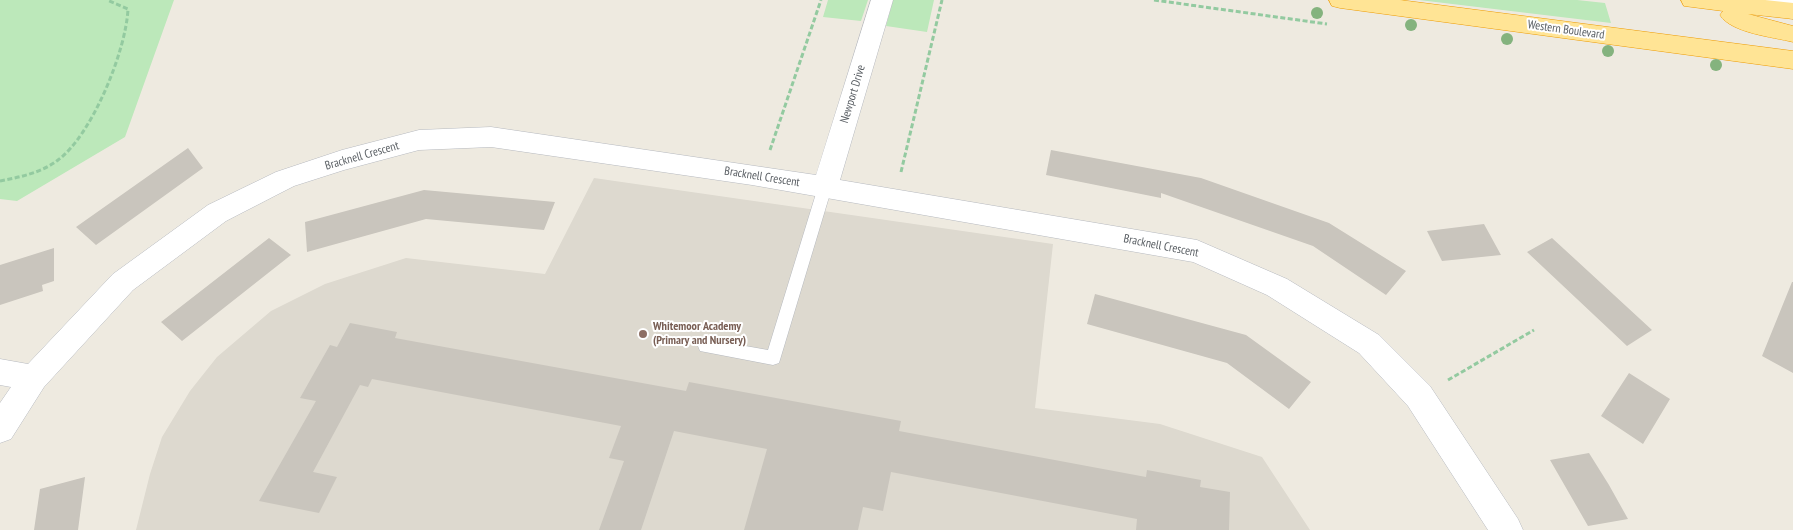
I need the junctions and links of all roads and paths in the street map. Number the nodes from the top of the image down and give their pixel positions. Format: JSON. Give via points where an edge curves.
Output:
{"nodes":[{"id":1,"x":107,"y":0,"type":"edge"},
{"id":2,"x":821,"y":0,"type":"edge"},
{"id":3,"x":882,"y":0,"type":"edge"},
{"id":4,"x":942,"y":0,"type":"edge"},
{"id":5,"x":1340,"y":0,"type":"edge"},
{"id":6,"x":1776,"y":0,"type":"edge"},
{"id":7,"x":1704,"y":1,"type":"edge"},
{"id":8,"x":1793,"y":11,"type":"edge"},
{"id":9,"x":1793,"y":34,"type":"edge"},
{"id":10,"x":1793,"y":60,"type":"edge"},
{"id":11,"x":761,"y":177,"type":"junction"},
{"id":12,"x":0,"y":181,"type":"edge"},
{"id":13,"x":825,"y":187,"type":"junction"},
{"id":14,"x":895,"y":198,"type":"junction"},
{"id":15,"x":1534,"y":330,"type":"dead end"},
{"id":16,"x":706,"y":346,"type":"dead end"},
{"id":17,"x":0,"y":372,"type":"edge"},
{"id":18,"x":34,"y":378,"type":"junction"},
{"id":19,"x":1419,"y":396,"type":"junction"},
{"id":20,"x":0,"y":429,"type":"edge"},
{"id":21,"x":1507,"y":530,"type":"edge"}],
"edges":[{"from":1,"to":12,"type":"path","via":[[128,9],[128,26],[95,113],[72,148],[44,170],[24,178]]},
{"from":2,"to":11,"type":"path"},
{"from":3,"to":13,"type":"street","name":"Newport Drive"},
{"from":4,"to":14,"type":"path"},
{"from":5,"to":10,"type":"highway","name":"Western Boulevard"},
{"from":6,"to":8,"type":"street"},
{"from":7,"to":8,"type":"highway"},
{"from":7,"to":9,"type":"highway","via":[[1743,22]]},
{"from":11,"to":13,"type":"street","name":"Bracknell Crescent"},
{"from":11,"to":18,"type":"street","name":"Bracknell Crescent","via":[[491,137],[419,140],[342,160],[285,179],[217,213],[123,282]]},
{"from":13,"to":14,"type":"street","name":"Bracknell Crescent"},
{"from":13,"to":16,"type":"lane","via":[[773,358]]},
{"from":14,"to":19,"type":"street","name":"Bracknell Crescent","via":[[1197,251],[1276,287],[1369,344]]},
{"from":15,"to":19,"type":"path"},
{"from":17,"to":18,"type":"street"},
{"from":18,"to":20,"type":"street","name":"Bracknell Crescent"},
{"from":19,"to":21,"type":"street","name":"Bracknell Crescent"}]}
